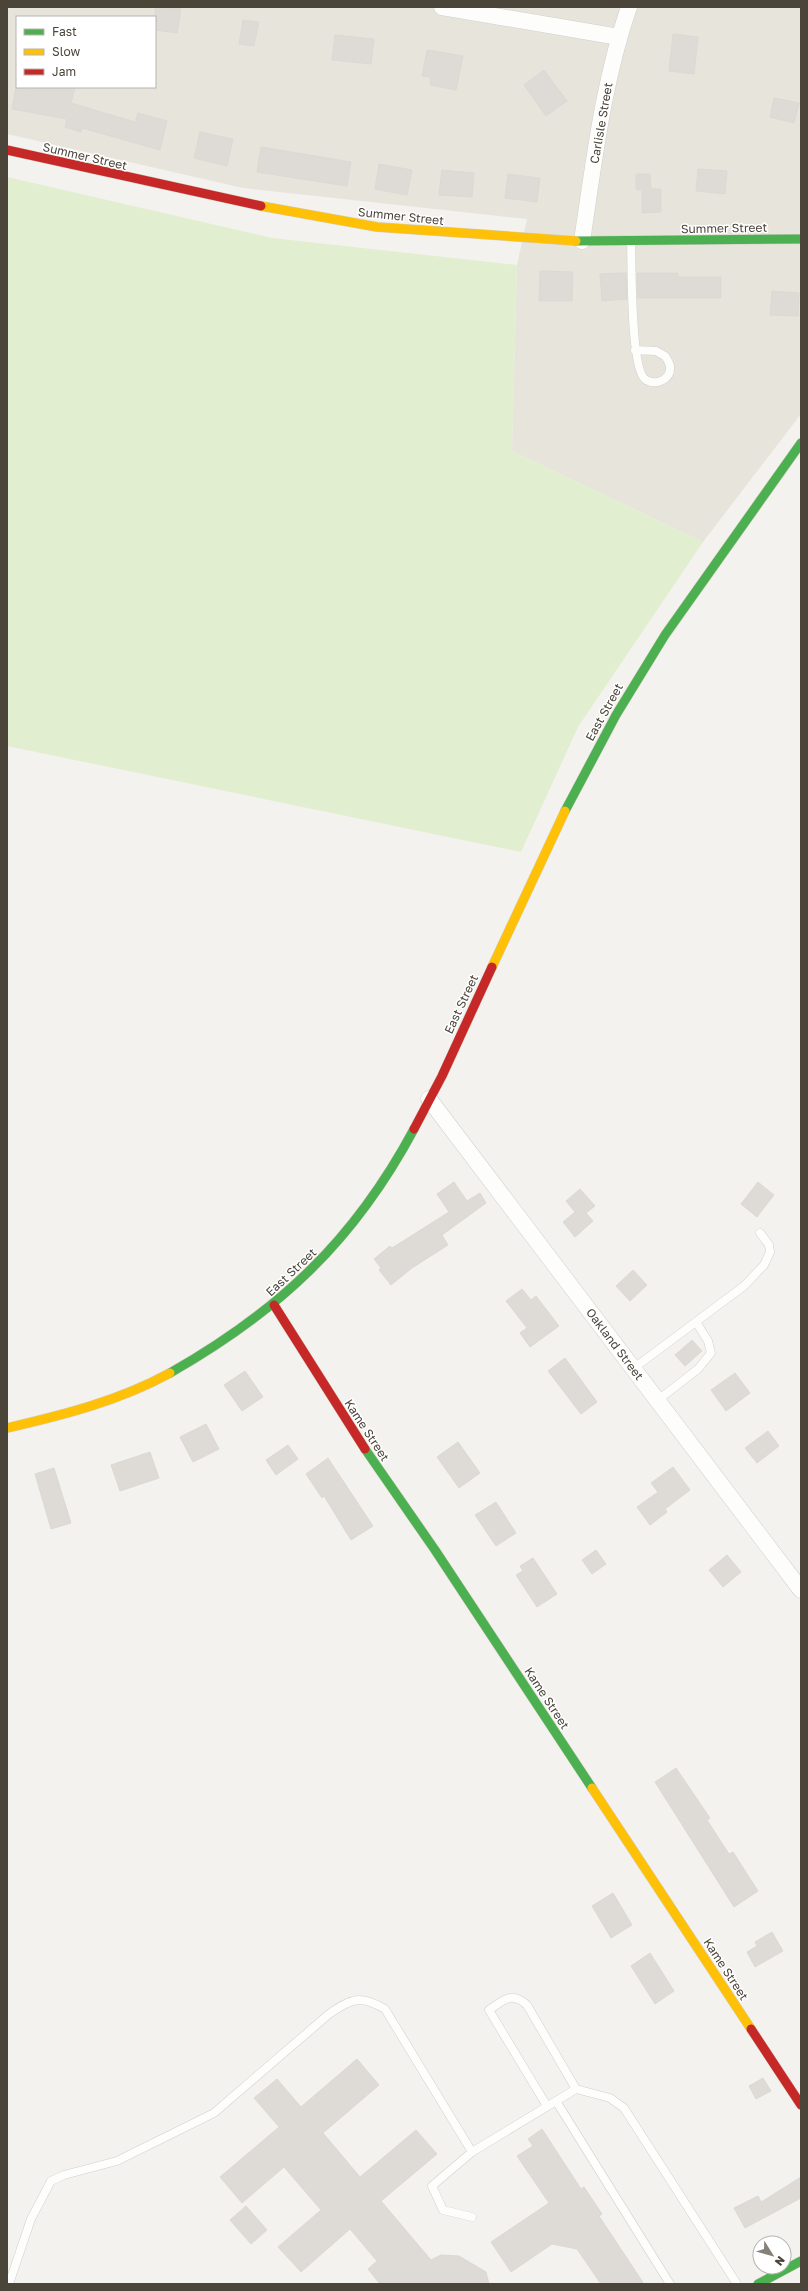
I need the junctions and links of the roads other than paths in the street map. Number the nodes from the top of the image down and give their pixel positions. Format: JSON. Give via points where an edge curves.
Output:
{"nodes":[{"id":1,"x":442,"y":7,"type":"edge"},
{"id":2,"x":629,"y":7,"type":"edge"},
{"id":3,"x":619,"y":37,"type":"junction"},
{"id":4,"x":7,"y":150,"type":"edge"},
{"id":5,"x":801,"y":239,"type":"edge"},
{"id":6,"x":582,"y":241,"type":"junction"},
{"id":7,"x":631,"y":241,"type":"junction"},
{"id":8,"x":635,"y":350,"type":"junction"},
{"id":9,"x":801,"y":443,"type":"edge"},
{"id":10,"x":429,"y":1099,"type":"junction"},
{"id":11,"x":760,"y":1233,"type":"dead end"},
{"id":12,"x":274,"y":1305,"type":"junction"},
{"id":13,"x":696,"y":1322,"type":"junction"},
{"id":14,"x":634,"y":1368,"type":"junction"},
{"id":15,"x":658,"y":1400,"type":"junction"},
{"id":16,"x":7,"y":1428,"type":"edge"},
{"id":17,"x":801,"y":1590,"type":"edge"},
{"id":18,"x":576,"y":2089,"type":"junction"},
{"id":19,"x":556,"y":2101,"type":"junction"},
{"id":20,"x":801,"y":2105,"type":"edge"},
{"id":21,"x":547,"y":2106,"type":"junction"},
{"id":22,"x":472,"y":2152,"type":"junction"},
{"id":23,"x":472,"y":2217,"type":"dead end"},
{"id":24,"x":801,"y":2261,"type":"edge"},
{"id":25,"x":9,"y":2284,"type":"edge"},
{"id":26,"x":670,"y":2284,"type":"edge"},
{"id":27,"x":737,"y":2284,"type":"edge"},
{"id":28,"x":758,"y":2284,"type":"edge"}],
"edges":[{"from":1,"to":3,"type":"street"},
{"from":2,"to":3,"type":"street","name":"Carlisle Street"},
{"from":3,"to":6,"type":"street","name":"Carlisle Street","via":[[603,104]]},
{"from":4,"to":6,"type":"street","name":"Summer Street","via":[[224,199],[341,222],[412,231]]},
{"from":5,"to":7,"type":"street","name":"Summer Street"},
{"from":6,"to":7,"type":"street","name":"Summer Street"},
{"from":7,"to":8,"type":"lane"},
{"from":8,"to":8,"type":"lane","via":[[638,368],[645,379],[652,382],[662,381],[669,374],[670,366],[666,356],[656,351]]},
{"from":9,"to":10,"type":"street","name":"East Street","via":[[685,603],[639,673],[544,853]]},
{"from":10,"to":12,"type":"street","name":"East Street","via":[[373,1198],[316,1267]]},
{"from":10,"to":14,"type":"street","name":"Oakland Street"},
{"from":11,"to":13,"type":"lane","via":[[769,1245],[770,1252],[764,1265],[744,1286]]},
{"from":12,"to":16,"type":"street","name":"East Street","via":[[163,1379],[78,1411],[45,1421]]},
{"from":12,"to":20,"type":"street","name":"Kame Street","via":[[375,1465],[444,1563]]},
{"from":13,"to":14,"type":"lane"},
{"from":13,"to":15,"type":"lane","via":[[708,1341],[711,1353],[698,1369]]},
{"from":14,"to":15,"type":"street","name":"Oakland Street"},
{"from":15,"to":17,"type":"street","name":"Oakland Street"},
{"from":18,"to":19,"type":"lane"},
{"from":18,"to":21,"type":"lane","via":[[527,2005],[519,1998],[508,1997],[489,2010]]},
{"from":18,"to":27,"type":"lane","via":[[610,2098],[624,2108]]},
{"from":19,"to":21,"type":"lane"},
{"from":19,"to":26,"type":"lane"},
{"from":21,"to":22,"type":"lane"},
{"from":22,"to":23,"type":"lane","via":[[432,2186],[443,2210]]},
{"from":22,"to":25,"type":"lane","via":[[385,2009],[371,2001],[357,1998],[342,2004],[329,2014],[214,2113],[117,2161],[51,2181],[31,2219]]},
{"from":24,"to":28,"type":"street"}]}
